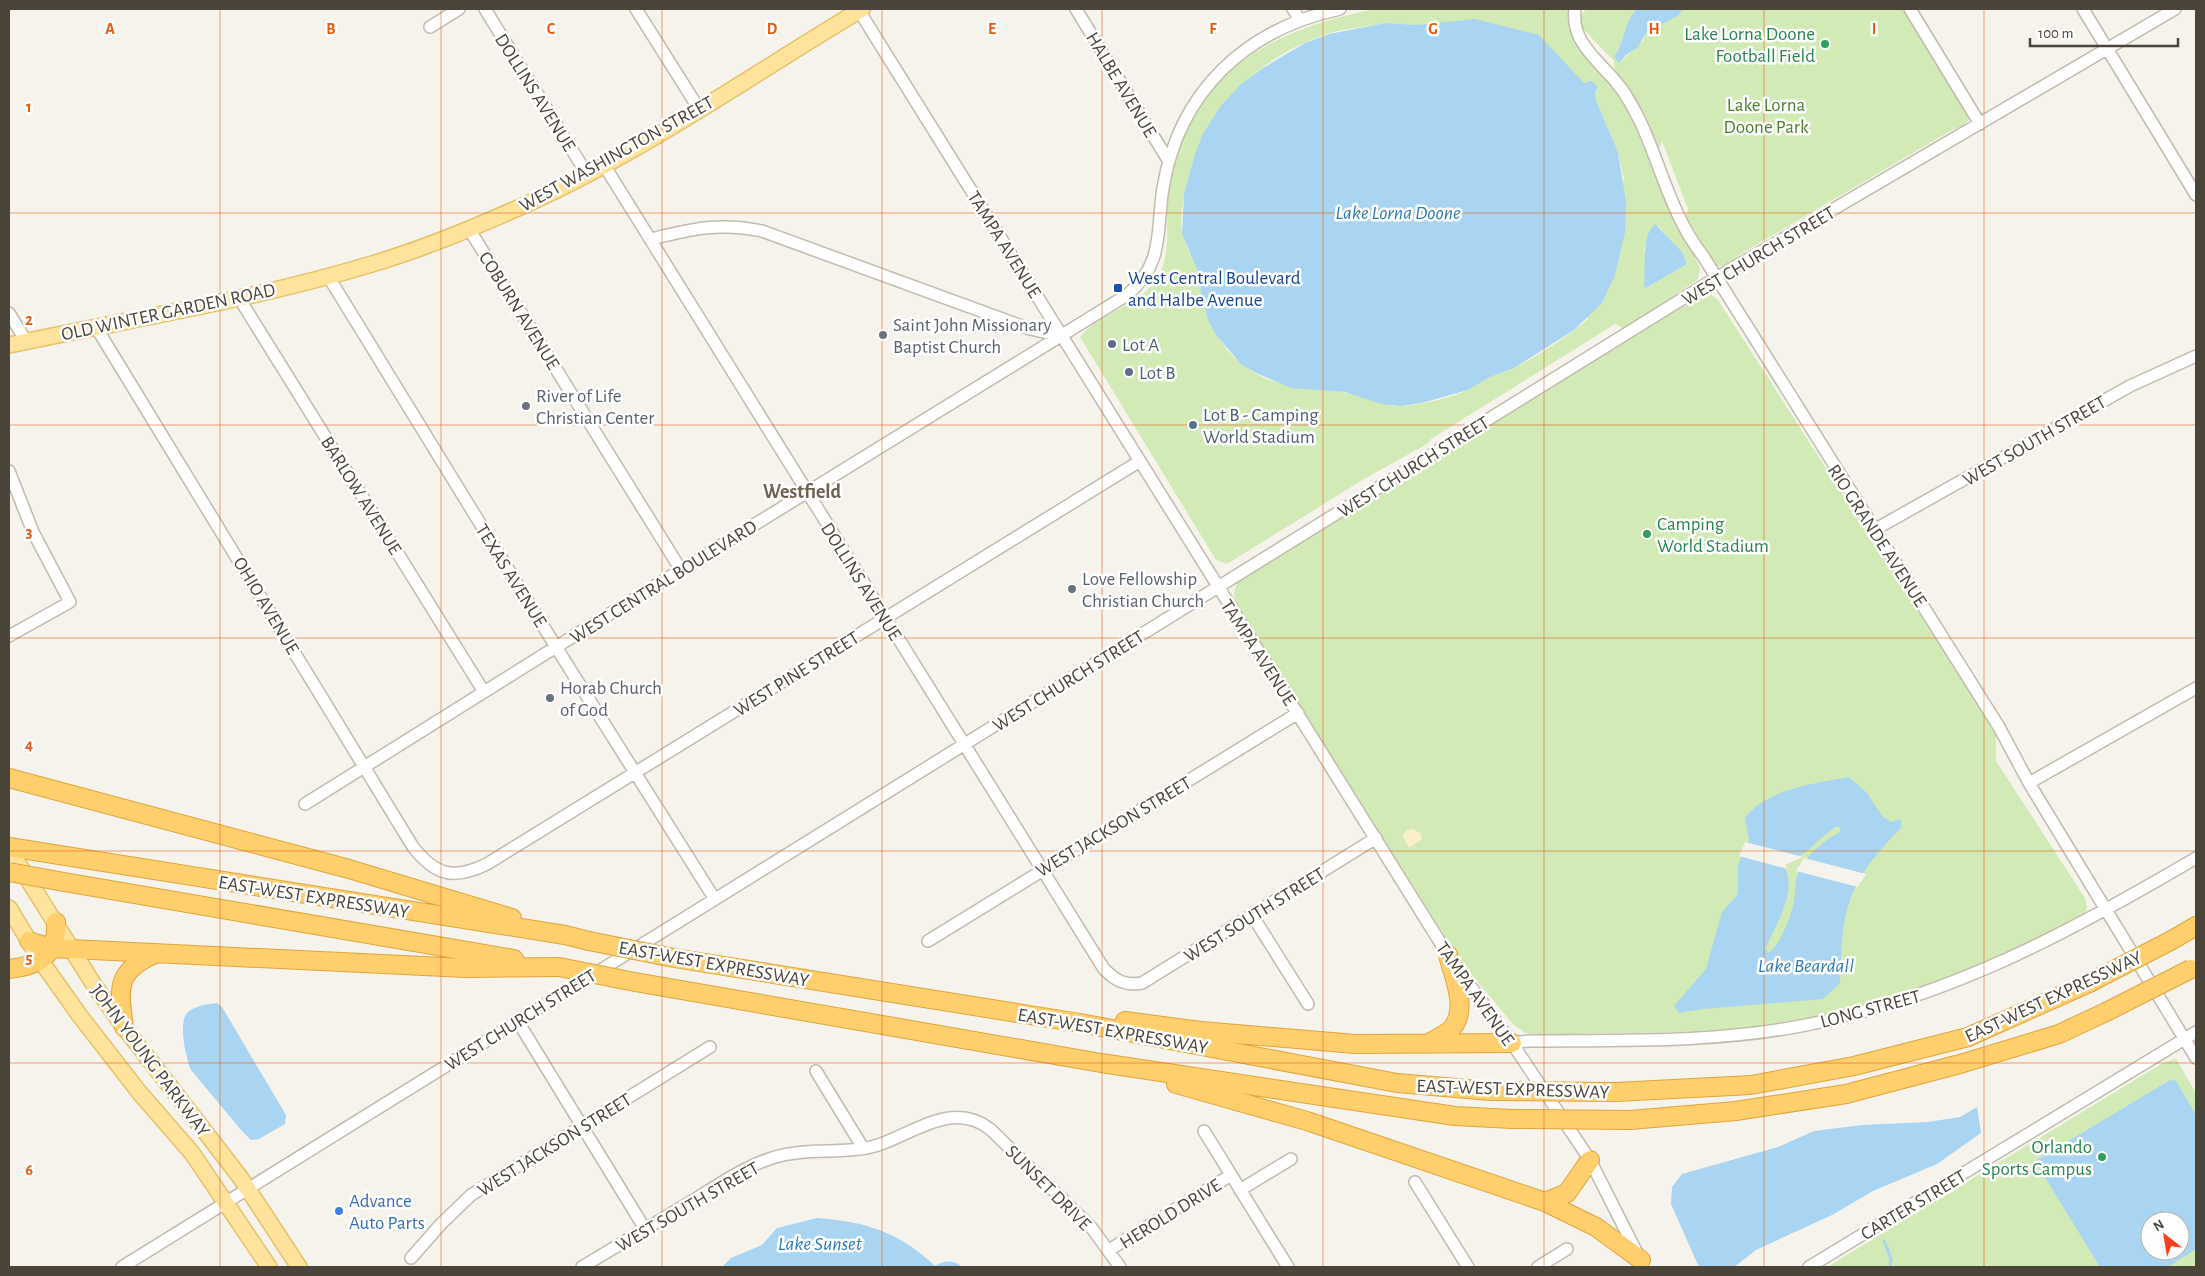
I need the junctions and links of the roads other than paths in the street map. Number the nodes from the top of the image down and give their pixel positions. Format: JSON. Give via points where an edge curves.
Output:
{"nodes":[{"id":1,"x":459,"y":9,"type":"edge"},
{"id":2,"x":485,"y":9,"type":"edge"},
{"id":3,"x":636,"y":9,"type":"edge"},
{"id":4,"x":860,"y":9,"type":"edge"},
{"id":5,"x":1076,"y":9,"type":"edge"},
{"id":6,"x":1293,"y":9,"type":"edge"},
{"id":7,"x":1340,"y":9,"type":"edge"},
{"id":8,"x":1575,"y":9,"type":"edge"},
{"id":9,"x":1910,"y":9,"type":"edge"},
{"id":10,"x":2083,"y":9,"type":"edge"},
{"id":11,"x":2175,"y":9,"type":"edge"},
{"id":12,"x":442,"y":13,"type":"edge"},
{"id":13,"x":1300,"y":20,"type":"junction"},
{"id":14,"x":430,"y":26,"type":"dead end"},
{"id":15,"x":2107,"y":48,"type":"junction"},
{"id":16,"x":699,"y":109,"type":"junction"},
{"id":17,"x":1980,"y":124,"type":"junction"},
{"id":18,"x":1168,"y":160,"type":"junction"},
{"id":19,"x":604,"y":165,"type":"junction"},
{"id":20,"x":587,"y":174,"type":"junction"},
{"id":21,"x":2196,"y":195,"type":"edge"},
{"id":22,"x":469,"y":229,"type":"junction"},
{"id":23,"x":651,"y":239,"type":"junction"},
{"id":24,"x":328,"y":276,"type":"junction"},
{"id":25,"x":1716,"y":278,"type":"junction"},
{"id":26,"x":239,"y":298,"type":"junction"},
{"id":27,"x":9,"y":314,"type":"edge"},
{"id":28,"x":96,"y":327,"type":"junction"},
{"id":29,"x":1061,"y":336,"type":"junction"},
{"id":30,"x":26,"y":342,"type":"junction"},
{"id":31,"x":9,"y":345,"type":"edge"},
{"id":32,"x":2196,"y":356,"type":"edge"},
{"id":33,"x":1140,"y":461,"type":"junction"},
{"id":34,"x":9,"y":471,"type":"edge"},
{"id":35,"x":807,"y":492,"type":"junction"},
{"id":36,"x":1874,"y":530,"type":"junction"},
{"id":37,"x":681,"y":570,"type":"junction"},
{"id":38,"x":1217,"y":588,"type":"junction"},
{"id":39,"x":886,"y":617,"type":"junction"},
{"id":40,"x":9,"y":636,"type":"edge"},
{"id":41,"x":556,"y":647,"type":"junction"},
{"id":42,"x":2196,"y":688,"type":"edge"},
{"id":43,"x":484,"y":692,"type":"junction"},
{"id":44,"x":1298,"y":713,"type":"junction"},
{"id":45,"x":964,"y":745,"type":"junction"},
{"id":46,"x":366,"y":767,"type":"junction"},
{"id":47,"x":635,"y":773,"type":"junction"},
{"id":48,"x":9,"y":778,"type":"edge"},
{"id":49,"x":2029,"y":783,"type":"junction"},
{"id":50,"x":9,"y":784,"type":"edge"},
{"id":51,"x":26,"y":784,"type":"junction"},
{"id":52,"x":305,"y":804,"type":"dead end"},
{"id":53,"x":1376,"y":838,"type":"junction"},
{"id":54,"x":9,"y":848,"type":"edge"},
{"id":55,"x":2196,"y":858,"type":"edge"},
{"id":56,"x":1042,"y":869,"type":"junction"},
{"id":57,"x":9,"y":872,"type":"edge"},
{"id":58,"x":447,"y":873,"type":"joint"},
{"id":59,"x":714,"y":898,"type":"junction"},
{"id":60,"x":9,"y":908,"type":"edge"},
{"id":61,"x":2106,"y":910,"type":"junction"},
{"id":62,"x":1252,"y":915,"type":"junction"},
{"id":63,"x":56,"y":922,"type":"junction"},
{"id":64,"x":2196,"y":926,"type":"edge"},
{"id":65,"x":565,"y":935,"type":"junction"},
{"id":66,"x":29,"y":941,"type":"joint"},
{"id":67,"x":928,"y":941,"type":"dead end"},
{"id":68,"x":71,"y":948,"type":"junction"},
{"id":69,"x":158,"y":953,"type":"junction"},
{"id":70,"x":46,"y":954,"type":"junction"},
{"id":71,"x":1448,"y":955,"type":"junction"},
{"id":72,"x":558,"y":967,"type":"junction"},
{"id":73,"x":2194,"y":967,"type":"edge"},
{"id":74,"x":9,"y":969,"type":"edge"},
{"id":75,"x":1131,"y":985,"type":"joint"},
{"id":76,"x":1308,"y":1004,"type":"dead end"},
{"id":77,"x":517,"y":1020,"type":"junction"},
{"id":78,"x":1080,"y":1023,"type":"junction"},
{"id":79,"x":124,"y":1027,"type":"junction"},
{"id":80,"x":2196,"y":1032,"type":"edge"},
{"id":81,"x":2184,"y":1039,"type":"junction"},
{"id":82,"x":1512,"y":1043,"type":"junction"},
{"id":83,"x":1427,"y":1044,"type":"junction"},
{"id":84,"x":710,"y":1047,"type":"dead end"},
{"id":85,"x":2196,"y":1058,"type":"edge"},
{"id":86,"x":1101,"y":1063,"type":"junction"},
{"id":87,"x":816,"y":1071,"type":"dead end"},
{"id":88,"x":968,"y":1118,"type":"joint"},
{"id":89,"x":582,"y":1126,"type":"junction"},
{"id":90,"x":1204,"y":1131,"type":"dead end"},
{"id":91,"x":863,"y":1148,"type":"junction"},
{"id":92,"x":1291,"y":1159,"type":"dead end"},
{"id":93,"x":1590,"y":1160,"type":"junction"},
{"id":94,"x":1231,"y":1175,"type":"junction"},
{"id":95,"x":1415,"y":1182,"type":"dead end"},
{"id":96,"x":248,"y":1189,"type":"junction"},
{"id":97,"x":1240,"y":1190,"type":"junction"},
{"id":98,"x":1545,"y":1202,"type":"junction"},
{"id":99,"x":227,"y":1203,"type":"junction"},
{"id":100,"x":645,"y":1229,"type":"junction"},
{"id":101,"x":1109,"y":1250,"type":"junction"},
{"id":102,"x":1567,"y":1250,"type":"dead end"},
{"id":103,"x":411,"y":1258,"type":"dead end"},
{"id":104,"x":1643,"y":1264,"type":"edge"},
{"id":105,"x":122,"y":1267,"type":"edge"},
{"id":106,"x":270,"y":1267,"type":"edge"},
{"id":107,"x":299,"y":1267,"type":"edge"},
{"id":108,"x":582,"y":1267,"type":"edge"},
{"id":109,"x":1120,"y":1267,"type":"edge"},
{"id":110,"x":1288,"y":1267,"type":"edge"},
{"id":111,"x":1468,"y":1267,"type":"edge"},
{"id":112,"x":1538,"y":1267,"type":"edge"},
{"id":113,"x":1809,"y":1267,"type":"edge"}],
"edges":[{"from":1,"to":12,"type":"street"},
{"from":2,"to":20,"type":"street","name":"DOLLINS AVENUE"},
{"from":3,"to":16,"type":"street"},
{"from":4,"to":16,"type":"main road","name":"WEST WASHINGTON STREET"},
{"from":4,"to":29,"type":"street","name":"TAMPA AVENUE"},
{"from":5,"to":18,"type":"street","name":"HALBE AVENUE"},
{"from":6,"to":13,"type":"street"},
{"from":7,"to":13,"type":"street","name":"WEST CENTRAL BOULEVARD"},
{"from":8,"to":25,"type":"street","name":"RIO GRANDE AVENUE","via":[[1575,30],[1581,44],[1608,71],[1641,120],[1686,232]]},
{"from":9,"to":17,"type":"street"},
{"from":10,"to":15,"type":"street"},
{"from":11,"to":15,"type":"street","name":"WEST CHURCH STREET"},
{"from":12,"to":14,"type":"street"},
{"from":13,"to":18,"type":"street","name":"WEST CENTRAL BOULEVARD","via":[[1246,49],[1220,70],[1196,98]]},
{"from":15,"to":17,"type":"street","name":"WEST CHURCH STREET"},
{"from":15,"to":21,"type":"street"},
{"from":16,"to":19,"type":"main road","name":"WEST WASHINGTON STREET"},
{"from":17,"to":25,"type":"street","name":"WEST CHURCH STREET"},
{"from":18,"to":29,"type":"street","name":"WEST CENTRAL BOULEVARD","via":[[1162,190],[1161,225],[1148,273],[1127,295]]},
{"from":19,"to":20,"type":"main road","name":"WEST WASHINGTON STREET"},
{"from":19,"to":23,"type":"street","name":"DOLLINS AVENUE"},
{"from":20,"to":22,"type":"main road","name":"WEST WASHINGTON STREET"},
{"from":22,"to":24,"type":"main road","name":"WEST WASHINGTON STREET","via":[[374,264]]},
{"from":22,"to":37,"type":"street","name":"COBURN AVENUE"},
{"from":23,"to":29,"type":"street","via":[[716,226],[762,231],[1025,327]]},
{"from":23,"to":35,"type":"street","name":"DOLLINS AVENUE"},
{"from":24,"to":26,"type":"main road","name":"OLD WINTER GARDEN ROAD"},
{"from":24,"to":41,"type":"street","name":"TEXAS AVENUE"},
{"from":25,"to":36,"type":"street","name":"RIO GRANDE AVENUE"},
{"from":25,"to":38,"type":"street","name":"WEST CHURCH STREET"},
{"from":26,"to":28,"type":"main road","name":"OLD WINTER GARDEN ROAD"},
{"from":26,"to":43,"type":"street","name":"BARLOW AVENUE"},
{"from":27,"to":30,"type":"street"},
{"from":28,"to":30,"type":"main road","name":"OLD WINTER GARDEN ROAD"},
{"from":28,"to":46,"type":"street","name":"OHIO AVENUE"},
{"from":29,"to":33,"type":"street","name":"TAMPA AVENUE"},
{"from":29,"to":35,"type":"street","name":"WEST CENTRAL BOULEVARD"},
{"from":30,"to":31,"type":"main road","name":"OLD WINTER GARDEN ROAD"},
{"from":32,"to":36,"type":"street","name":"WEST SOUTH STREET","via":[[2130,386]]},
{"from":33,"to":38,"type":"street","name":"TAMPA AVENUE"},
{"from":33,"to":39,"type":"street","name":"WEST PINE STREET"},
{"from":34,"to":40,"type":"street","via":[[33,532],[70,602]]},
{"from":35,"to":37,"type":"street","name":"WEST CENTRAL BOULEVARD"},
{"from":35,"to":39,"type":"street","name":"DOLLINS AVENUE"},
{"from":36,"to":49,"type":"street","name":"RIO GRANDE AVENUE","via":[[2000,727]]},
{"from":37,"to":41,"type":"street","name":"WEST CENTRAL BOULEVARD"},
{"from":38,"to":44,"type":"street","name":"TAMPA AVENUE"},
{"from":38,"to":45,"type":"street","name":"WEST CHURCH STREET"},
{"from":39,"to":45,"type":"street","name":"DOLLINS AVENUE"},
{"from":39,"to":47,"type":"street","name":"WEST PINE STREET"},
{"from":41,"to":43,"type":"street","name":"WEST CENTRAL BOULEVARD"},
{"from":41,"to":47,"type":"street","name":"TEXAS AVENUE"},
{"from":42,"to":49,"type":"street"},
{"from":43,"to":46,"type":"street","name":"WEST CENTRAL BOULEVARD"},
{"from":44,"to":53,"type":"street","name":"TAMPA AVENUE"},
{"from":44,"to":56,"type":"street","name":"WEST JACKSON STREET"},
{"from":45,"to":56,"type":"street","name":"DOLLINS AVENUE"},
{"from":45,"to":59,"type":"street","name":"WEST CHURCH STREET"},
{"from":46,"to":52,"type":"street","name":"WEST CENTRAL BOULEVARD"},
{"from":46,"to":58,"type":"street","name":"OHIO AVENUE","via":[[413,847],[435,869]]},
{"from":47,"to":58,"type":"street","name":"WEST PINE STREET","via":[[487,864],[461,874]]},
{"from":47,"to":59,"type":"street","name":"TEXAS AVENUE"},
{"from":48,"to":51,"type":"highway"},
{"from":49,"to":61,"type":"street","name":"RIO GRANDE AVENUE"},
{"from":50,"to":51,"type":"highway"},
{"from":51,"to":65,"type":"highway","via":[[349,869]]},
{"from":53,"to":62,"type":"street","name":"WEST SOUTH STREET"},
{"from":53,"to":71,"type":"street","name":"TAMPA AVENUE"},
{"from":54,"to":63,"type":"main road","name":"JOHN YOUNG PARKWAY"},
{"from":54,"to":65,"type":"highway","name":"EAST-WEST EXPRESSWAY"},
{"from":55,"to":61,"type":"street","name":"LONG STREET"},
{"from":56,"to":67,"type":"street","name":"WEST JACKSON STREET"},
{"from":56,"to":75,"type":"street","name":"DOLLINS AVENUE","via":[[1104,969],[1113,978]]},
{"from":57,"to":72,"type":"highway","name":"EAST-WEST EXPRESSWAY","bridge":true},
{"from":59,"to":77,"type":"street","name":"WEST CHURCH STREET"},
{"from":60,"to":66,"type":"main road"},
{"from":61,"to":81,"type":"street","name":"RIO GRANDE AVENUE"},
{"from":61,"to":82,"type":"street","name":"LONG STREET","via":[[2059,936],[1950,984],[1867,1011],[1805,1025],[1670,1039]]},
{"from":62,"to":75,"type":"street","name":"WEST SOUTH STREET","via":[[1142,983]]},
{"from":62,"to":76,"type":"street"},
{"from":63,"to":68,"type":"main road","name":"JOHN YOUNG PARKWAY"},
{"from":63,"to":70,"type":"highway","via":[[57,935]]},
{"from":64,"to":78,"type":"highway","name":"EAST-WEST EXPRESSWAY","bridge":true,"via":[[2089,983],[1968,1037],[1854,1066],[1751,1085],[1616,1092],[1491,1091],[1397,1083]]},
{"from":65,"to":78,"type":"highway","name":"EAST-WEST EXPRESSWAY","bridge":true,"via":[[674,958]]},
{"from":66,"to":70,"type":"highway"},
{"from":68,"to":69,"type":"highway"},
{"from":68,"to":70,"type":"highway"},
{"from":68,"to":79,"type":"main road","name":"JOHN YOUNG PARKWAY"},
{"from":69,"to":72,"type":"highway","via":[[465,968]]},
{"from":69,"to":79,"type":"highway","via":[[128,970],[121,984]]},
{"from":70,"to":74,"type":"highway","via":[[26,967]]},
{"from":70,"to":99,"type":"main road","name":"JOHN YOUNG PARKWAY","via":[[139,1092],[192,1152]]},
{"from":71,"to":82,"type":"street","name":"TAMPA AVENUE"},
{"from":71,"to":83,"type":"highway","via":[[1460,1001],[1459,1012],[1453,1027]]},
{"from":72,"to":86,"type":"highway","name":"EAST-WEST EXPRESSWAY","bridge":true},
{"from":73,"to":86,"type":"highway","name":"EAST-WEST EXPRESSWAY","bridge":true,"via":[[2106,1012],[2041,1039],[1846,1094],[1736,1111],[1630,1120],[1512,1119],[1436,1113]]},
{"from":77,"to":89,"type":"street"},
{"from":77,"to":96,"type":"street","name":"WEST CHURCH STREET"},
{"from":78,"to":83,"type":"highway","via":[[1111,1019],[1286,1039],[1355,1044]]},
{"from":79,"to":96,"type":"main road","name":"JOHN YOUNG PARKWAY"},
{"from":80,"to":81,"type":"street","name":"CARTER STREET"},
{"from":81,"to":85,"type":"street","name":"RIO GRANDE AVENUE"},
{"from":81,"to":113,"type":"street","name":"CARTER STREET"},
{"from":82,"to":83,"type":"highway"},
{"from":82,"to":93,"type":"street","name":"TAMPA AVENUE"},
{"from":84,"to":89,"type":"street","name":"WEST JACKSON STREET"},
{"from":86,"to":98,"type":"highway","via":[[1316,1124]]},
{"from":87,"to":91,"type":"street"},
{"from":88,"to":91,"type":"street","name":"WEST SOUTH STREET","via":[[939,1119]]},
{"from":88,"to":101,"type":"street","name":"SUNSET DRIVE","via":[[990,1129],[1091,1227]]},
{"from":89,"to":100,"type":"street"},
{"from":89,"to":103,"type":"street","name":"WEST JACKSON STREET","via":[[472,1195]]},
{"from":90,"to":94,"type":"street"},
{"from":91,"to":100,"type":"street","name":"WEST SOUTH STREET","via":[[800,1150],[746,1168]]},
{"from":92,"to":97,"type":"street","name":"HEROLD DRIVE"},
{"from":93,"to":98,"type":"highway","via":[[1567,1193]]},
{"from":93,"to":104,"type":"street","name":"TAMPA AVENUE"},
{"from":94,"to":97,"type":"street"},
{"from":94,"to":101,"type":"street","name":"HEROLD DRIVE"},
{"from":95,"to":111,"type":"street"},
{"from":96,"to":99,"type":"street","name":"WEST CHURCH STREET"},
{"from":96,"to":107,"type":"main road","name":"JOHN YOUNG PARKWAY"},
{"from":97,"to":110,"type":"street"},
{"from":98,"to":104,"type":"highway","via":[[1596,1227]]},
{"from":99,"to":105,"type":"street","name":"WEST CHURCH STREET"},
{"from":99,"to":106,"type":"main road","name":"JOHN YOUNG PARKWAY"},
{"from":100,"to":108,"type":"street","name":"WEST SOUTH STREET"},
{"from":101,"to":109,"type":"street","name":"SUNSET DRIVE"},
{"from":102,"to":112,"type":"street"}]}
